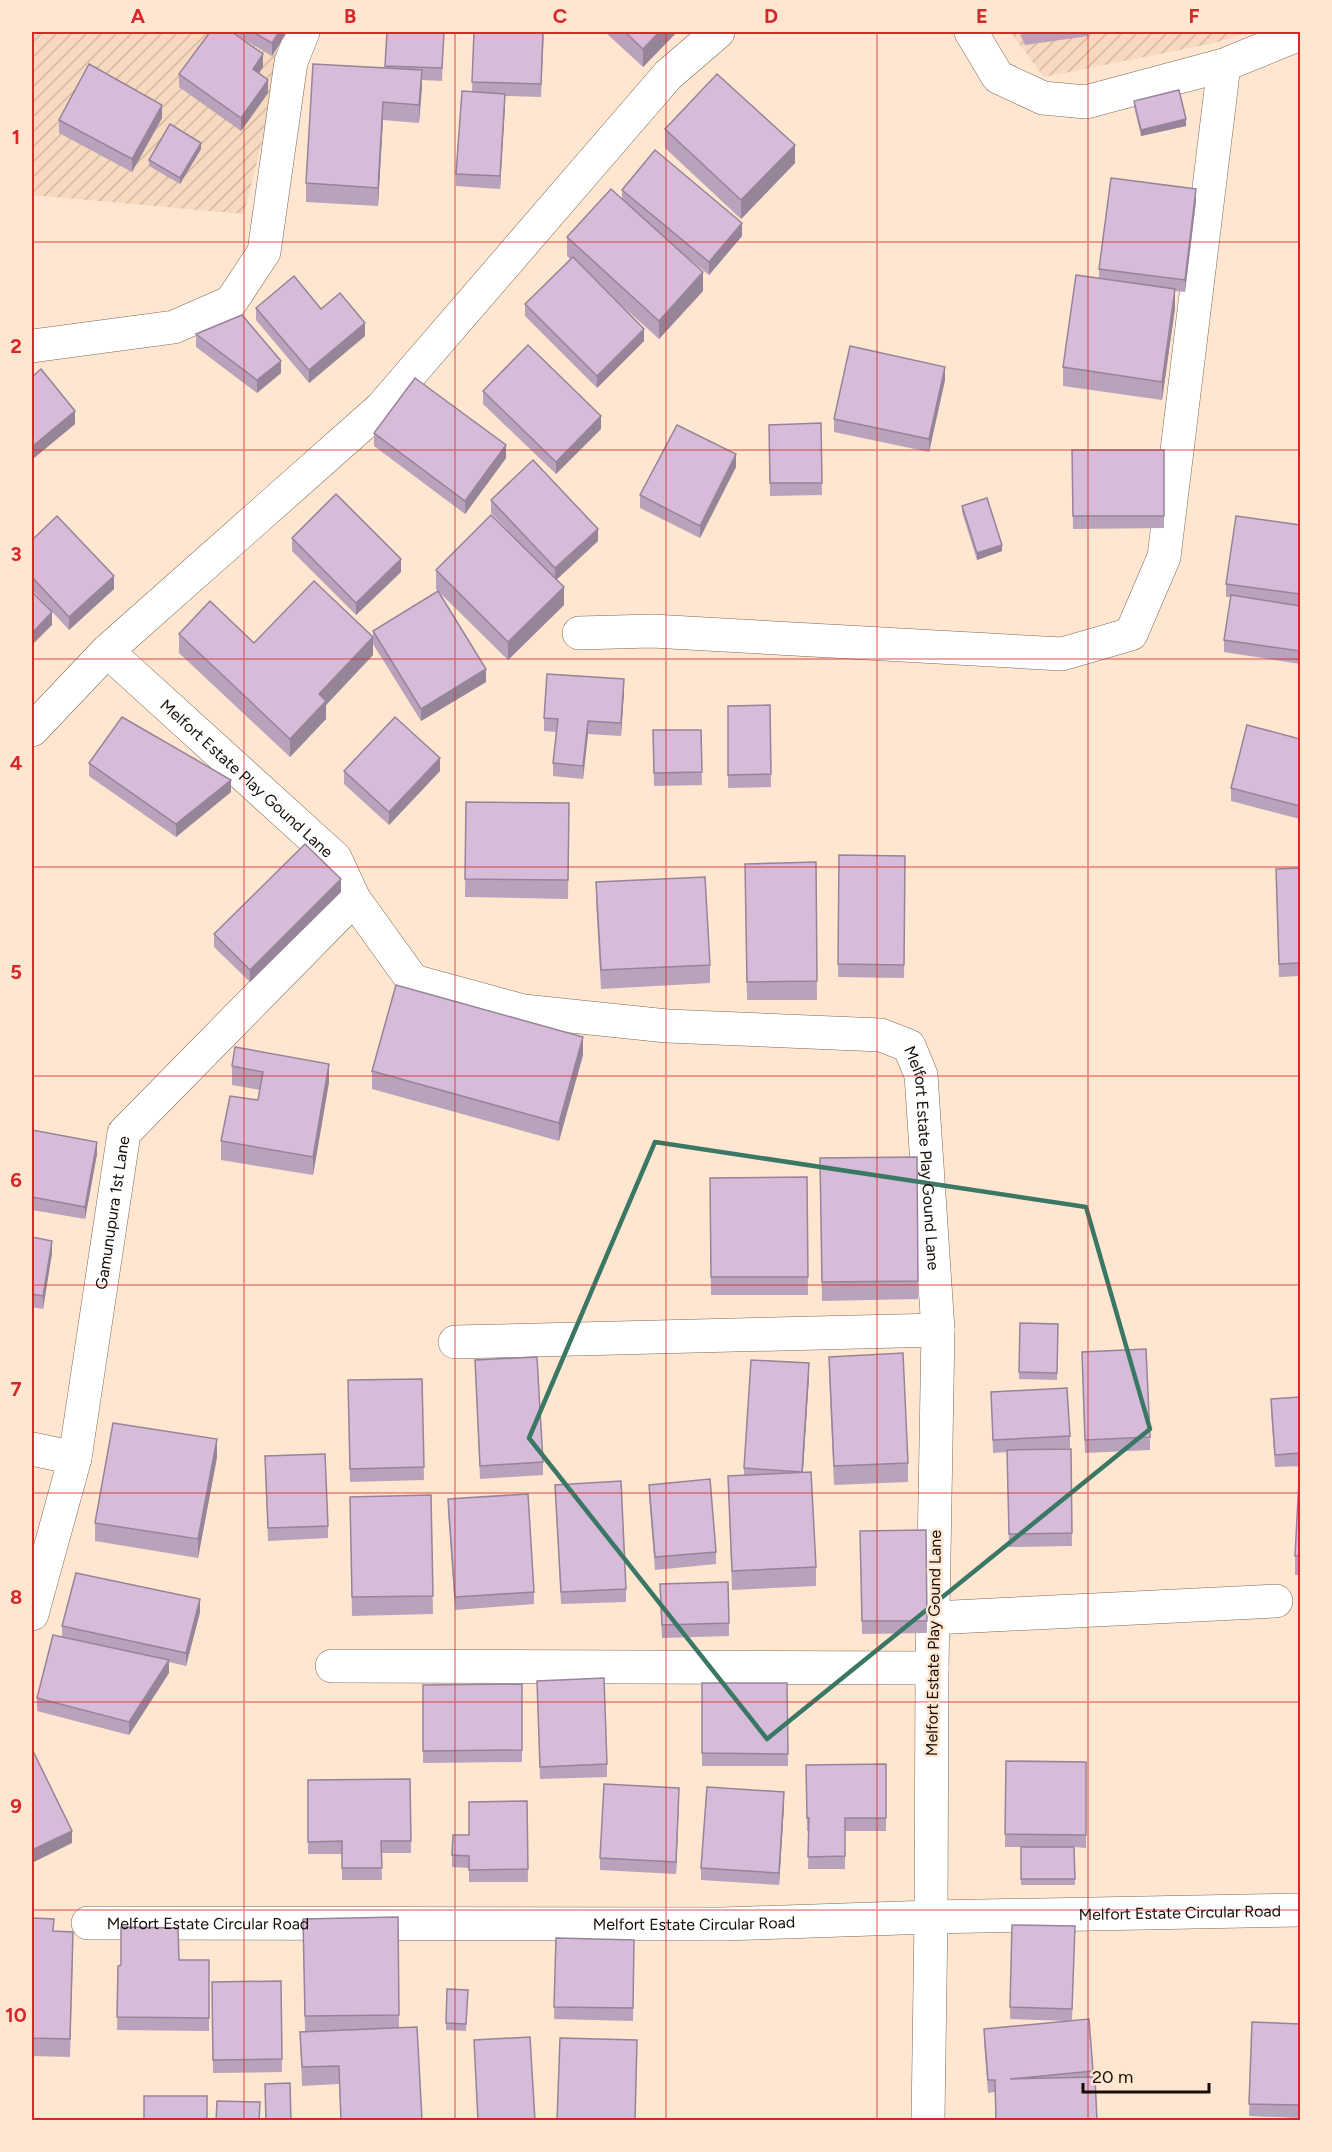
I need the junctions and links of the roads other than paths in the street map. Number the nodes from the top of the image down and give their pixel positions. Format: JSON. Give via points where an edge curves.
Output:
{"nodes":[{"id":1,"x":303,"y":32,"type":"edge"},
{"id":2,"x":718,"y":32,"type":"edge"},
{"id":3,"x":971,"y":32,"type":"edge"},
{"id":4,"x":1300,"y":34,"type":"edge"},
{"id":5,"x":1224,"y":65,"type":"junction"},
{"id":6,"x":32,"y":346,"type":"edge"},
{"id":7,"x":579,"y":633,"type":"dead end"},
{"id":8,"x":107,"y":651,"type":"junction"},
{"id":9,"x":32,"y":730,"type":"edge"},
{"id":10,"x":354,"y":898,"type":"junction"},
{"id":11,"x":938,"y":1330,"type":"junction"},
{"id":12,"x":454,"y":1342,"type":"dead end"},
{"id":13,"x":32,"y":1449,"type":"edge"},
{"id":14,"x":75,"y":1458,"type":"junction"},
{"id":15,"x":1276,"y":1601,"type":"dead end"},
{"id":16,"x":32,"y":1614,"type":"edge"},
{"id":17,"x":933,"y":1618,"type":"junction"},
{"id":18,"x":332,"y":1666,"type":"dead end"},
{"id":19,"x":932,"y":1668,"type":"junction"},
{"id":20,"x":1300,"y":1910,"type":"edge"},
{"id":21,"x":931,"y":1917,"type":"junction"},
{"id":22,"x":88,"y":1923,"type":"dead end"},
{"id":23,"x":928,"y":2121,"type":"edge"}],
"edges":[{"from":1,"to":6,"type":"street","via":[[291,62],[264,252],[231,302],[174,327]]},
{"from":2,"to":8,"type":"street","via":[[668,75],[381,408]]},
{"from":3,"to":5,"type":"street","via":[[998,77],[1043,98],[1086,102]]},
{"from":4,"to":5,"type":"street"},
{"from":5,"to":7,"type":"street","via":[[1164,557],[1131,634],[1062,654],[652,632]]},
{"from":8,"to":9,"type":"street"},
{"from":8,"to":10,"type":"street","name":"Melfort Estate Play Gound Lane","via":[[335,858]]},
{"from":10,"to":11,"type":"street","name":"Melfort Estate Play Gound Lane","via":[[413,981],[523,1011],[667,1026],[881,1035],[909,1046],[921,1075]]},
{"from":10,"to":14,"type":"street","name":"Gamunupura 1st Lane","via":[[124,1133]]},
{"from":11,"to":12,"type":"street"},
{"from":11,"to":17,"type":"street","name":"Melfort Estate Play Gound Lane"},
{"from":13,"to":14,"type":"street"},
{"from":14,"to":16,"type":"street","name":"Gamunupura 1st Lane"},
{"from":15,"to":17,"type":"street"},
{"from":17,"to":19,"type":"street","name":"Melfort Estate Play Gound Lane"},
{"from":18,"to":19,"type":"street"},
{"from":19,"to":21,"type":"street","name":"Melfort Estate Play Gound Lane"},
{"from":20,"to":21,"type":"street","name":"Melfort Estate Circular Road"},
{"from":21,"to":22,"type":"street","name":"Melfort Estate Circular Road","via":[[723,1923]]},
{"from":21,"to":23,"type":"street","name":"Melfort Estate Play Gound Lane"}]}
